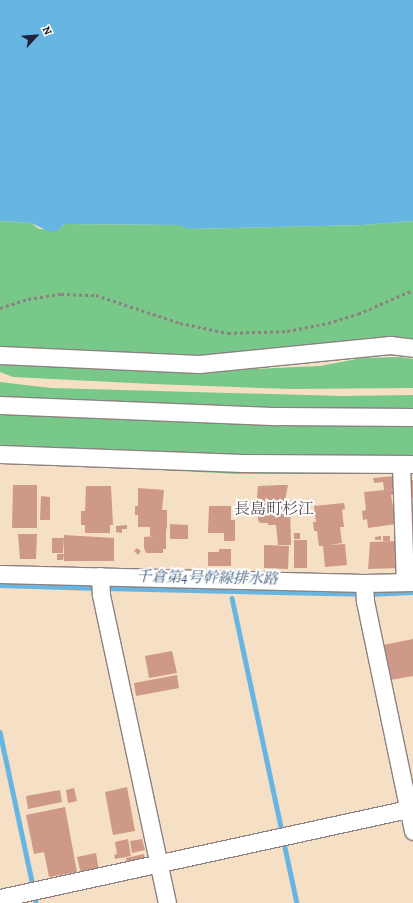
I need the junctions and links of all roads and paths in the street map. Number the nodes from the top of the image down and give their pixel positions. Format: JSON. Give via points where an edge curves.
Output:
{"nodes":[{"id":1,"x":413,"y":290,"type":"edge"},
{"id":2,"x":0,"y":308,"type":"edge"},
{"id":3,"x":413,"y":348,"type":"edge"},
{"id":4,"x":0,"y":356,"type":"edge"},
{"id":5,"x":0,"y":405,"type":"edge"},
{"id":6,"x":413,"y":417,"type":"edge"},
{"id":7,"x":0,"y":454,"type":"edge"},
{"id":8,"x":407,"y":464,"type":"edge"},
{"id":9,"x":0,"y":574,"type":"edge"},
{"id":10,"x":409,"y":582,"type":"edge"},
{"id":11,"x":101,"y":584,"type":"junction"},
{"id":12,"x":364,"y":590,"type":"junction"},
{"id":13,"x":411,"y":809,"type":"edge"},
{"id":14,"x":413,"y":831,"type":"edge"},
{"id":15,"x":158,"y":864,"type":"junction"},
{"id":16,"x":0,"y":898,"type":"edge"},
{"id":17,"x":167,"y":903,"type":"edge"}],
"edges":[{"from":1,"to":2,"type":"path","via":[[358,314],[328,323],[267,332],[228,333],[180,323],[96,295],[61,294],[28,299]]},
{"from":3,"to":4,"type":"street","via":[[390,345],[199,364]]},
{"from":5,"to":6,"type":"street","via":[[278,416]]},
{"from":7,"to":8,"type":"street","via":[[243,463]]},
{"from":8,"to":10,"type":"street"},
{"from":9,"to":11,"type":"street"},
{"from":10,"to":12,"type":"street"},
{"from":11,"to":12,"type":"street"},
{"from":11,"to":15,"type":"street"},
{"from":12,"to":13,"type":"street"},
{"from":13,"to":14,"type":"street"},
{"from":13,"to":15,"type":"street"},
{"from":15,"to":16,"type":"street"},
{"from":15,"to":17,"type":"street"}]}
